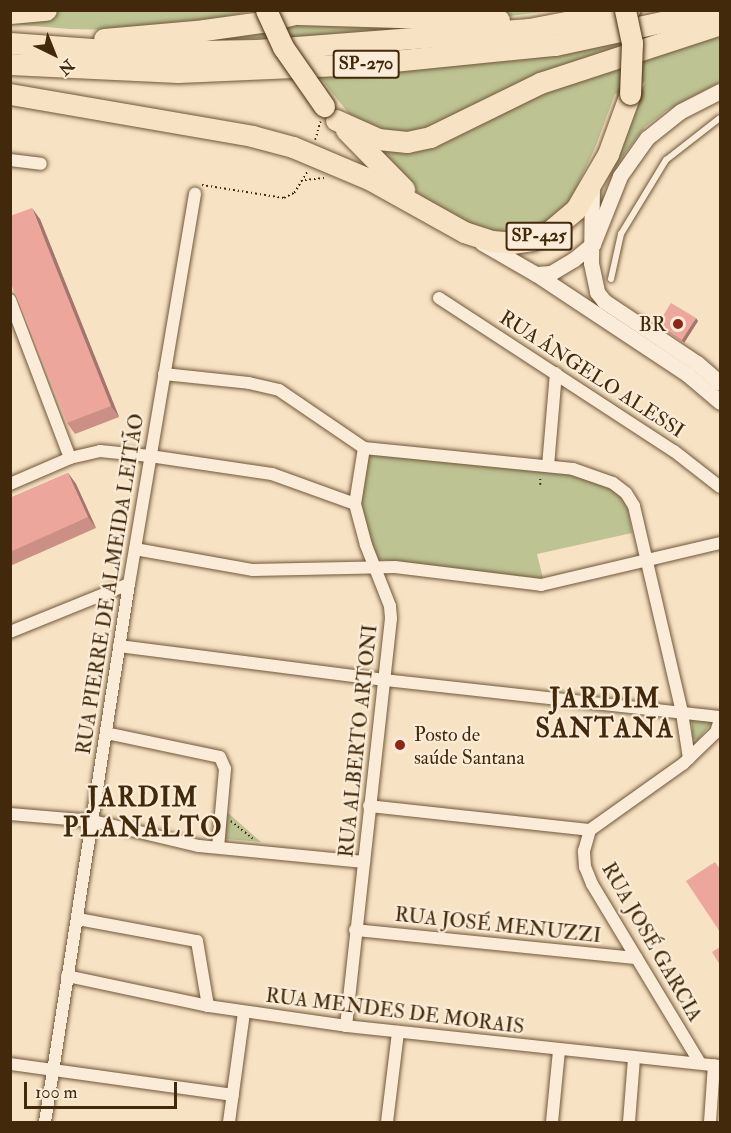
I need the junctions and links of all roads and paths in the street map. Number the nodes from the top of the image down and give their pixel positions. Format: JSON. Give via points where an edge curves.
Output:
{"nodes":[{"id":1,"x":46,"y":10,"type":"edge"},
{"id":2,"x":266,"y":10,"type":"edge"},
{"id":3,"x":627,"y":10,"type":"edge"},
{"id":4,"x":717,"y":10,"type":"edge"},
{"id":5,"x":305,"y":12,"type":"edge"},
{"id":6,"x":10,"y":13,"type":"edge"},
{"id":7,"x":571,"y":21,"type":"junction"},
{"id":8,"x":720,"y":24,"type":"edge"},
{"id":9,"x":10,"y":28,"type":"edge"},
{"id":10,"x":10,"y":43,"type":"edge"},
{"id":11,"x":10,"y":64,"type":"edge"},
{"id":12,"x":720,"y":91,"type":"edge"},
{"id":13,"x":10,"y":94,"type":"edge"},
{"id":14,"x":330,"y":113,"type":"junction"},
{"id":15,"x":720,"y":118,"type":"edge"},
{"id":16,"x":311,"y":154,"type":"junction"},
{"id":17,"x":10,"y":160,"type":"edge"},
{"id":18,"x":41,"y":164,"type":"dead end"},
{"id":19,"x":592,"y":183,"type":"junction"},
{"id":20,"x":195,"y":194,"type":"joint"},
{"id":21,"x":432,"y":213,"type":"junction"},
{"id":22,"x":464,"y":232,"type":"junction"},
{"id":23,"x":593,"y":244,"type":"junction"},
{"id":24,"x":536,"y":274,"type":"junction"},
{"id":25,"x":611,"y":279,"type":"dead end"},
{"id":26,"x":439,"y":298,"type":"dead end"},
{"id":27,"x":10,"y":300,"type":"edge"},
{"id":28,"x":556,"y":372,"type":"junction"},
{"id":29,"x":164,"y":374,"type":"junction"},
{"id":30,"x":720,"y":383,"type":"edge"},
{"id":31,"x":720,"y":402,"type":"edge"},
{"id":32,"x":364,"y":448,"type":"junction"},
{"id":33,"x":150,"y":456,"type":"junction"},
{"id":34,"x":70,"y":458,"type":"junction"},
{"id":35,"x":548,"y":466,"type":"junction"},
{"id":36,"x":10,"y":484,"type":"edge"},
{"id":37,"x":720,"y":487,"type":"edge"},
{"id":38,"x":354,"y":504,"type":"junction"},
{"id":39,"x":720,"y":543,"type":"edge"},
{"id":40,"x":135,"y":549,"type":"junction"},
{"id":41,"x":646,"y":558,"type":"junction"},
{"id":42,"x":375,"y":567,"type":"junction"},
{"id":43,"x":129,"y":584,"type":"junction"},
{"id":44,"x":10,"y":632,"type":"edge"},
{"id":45,"x":119,"y":646,"type":"junction"},
{"id":46,"x":385,"y":680,"type":"junction"},
{"id":47,"x":682,"y":713,"type":"junction"},
{"id":48,"x":720,"y":718,"type":"edge"},
{"id":49,"x":105,"y":734,"type":"junction"},
{"id":50,"x":689,"y":758,"type":"junction"},
{"id":51,"x":369,"y":807,"type":"junction"},
{"id":52,"x":221,"y":813,"type":"junction"},
{"id":53,"x":10,"y":814,"type":"edge"},
{"id":54,"x":93,"y":821,"type":"junction"},
{"id":55,"x":590,"y":830,"type":"junction"},
{"id":56,"x":218,"y":848,"type":"junction"},
{"id":57,"x":270,"y":853,"type":"junction"},
{"id":58,"x":364,"y":862,"type":"junction"},
{"id":59,"x":78,"y":919,"type":"junction"},
{"id":60,"x":355,"y":930,"type":"junction"},
{"id":61,"x":637,"y":958,"type":"junction"},
{"id":62,"x":68,"y":976,"type":"junction"},
{"id":63,"x":208,"y":1006,"type":"junction"},
{"id":64,"x":244,"y":1012,"type":"junction"},
{"id":65,"x":346,"y":1026,"type":"junction"},
{"id":66,"x":398,"y":1032,"type":"junction"},
{"id":67,"x":559,"y":1050,"type":"junction"},
{"id":68,"x":634,"y":1058,"type":"junction"},
{"id":69,"x":700,"y":1063,"type":"junction"},
{"id":70,"x":10,"y":1064,"type":"edge"},
{"id":71,"x":717,"y":1065,"type":"edge"},
{"id":72,"x":53,"y":1068,"type":"junction"},
{"id":73,"x":233,"y":1095,"type":"junction"},
{"id":74,"x":45,"y":1122,"type":"edge"},
{"id":75,"x":229,"y":1122,"type":"edge"},
{"id":76,"x":387,"y":1122,"type":"edge"},
{"id":77,"x":552,"y":1122,"type":"edge"},
{"id":78,"x":629,"y":1122,"type":"edge"},
{"id":79,"x":710,"y":1122,"type":"edge"}],
"edges":[{"from":1,"to":6,"type":"highway"},
{"from":2,"to":14,"type":"highway","number":"SP-425","bridge":true,"via":[[284,47]]},
{"from":3,"to":7,"type":"highway","number":"SP-270"},
{"from":3,"to":19,"type":"highway","number":"SP-425","bridge":true,"via":[[632,44],[630,94],[619,128]]},
{"from":4,"to":11,"type":"highway","number":"SP-270","via":[[555,45],[386,62],[178,72]]},
{"from":5,"to":7,"type":"highway"},
{"from":5,"to":9,"type":"highway","via":[[227,27],[124,39],[72,37]]},
{"from":7,"to":10,"type":"highway","number":"SP-270","via":[[450,37],[224,51],[133,52]]},
{"from":8,"to":14,"type":"highway","via":[[540,83],[430,137],[407,142],[378,139]]},
{"from":12,"to":23,"type":"street","via":[[681,111],[647,138],[620,176]]},
{"from":13,"to":16,"type":"highway","via":[[252,136]]},
{"from":14,"to":16,"type":"path"},
{"from":14,"to":21,"type":"highway","number":"SP-425"},
{"from":15,"to":25,"type":"lane","via":[[666,160],[621,234]]},
{"from":16,"to":20,"type":"path","via":[[304,180],[284,198],[202,185]]},
{"from":16,"to":21,"type":"highway","via":[[372,180]]},
{"from":17,"to":18,"type":"street"},
{"from":19,"to":22,"type":"highway","number":"SP-425","via":[[563,222],[532,240],[492,241]]},
{"from":19,"to":23,"type":"street"},
{"from":20,"to":29,"type":"street","name":"RUA PIERRE DE ALMEIDA LEITÃO"},
{"from":21,"to":22,"type":"highway","number":"SP-425"},
{"from":22,"to":24,"type":"street"},
{"from":23,"to":24,"type":"street","via":[[550,273]]},
{"from":23,"to":30,"type":"street","via":[[594,281],[604,301]]},
{"from":24,"to":31,"type":"street","via":[[687,374]]},
{"from":26,"to":28,"type":"street","name":"RUA ÂNGELO ALESSI"},
{"from":27,"to":34,"type":"street"},
{"from":28,"to":35,"type":"street"},
{"from":28,"to":37,"type":"street","name":"RUA ÂNGELO ALESSI","via":[[674,451]]},
{"from":29,"to":32,"type":"street","via":[[249,382],[279,390]]},
{"from":29,"to":33,"type":"street","name":"RUA PIERRE DE ALMEIDA LEITÃO"},
{"from":32,"to":35,"type":"street"},
{"from":32,"to":38,"type":"street","name":"RUA ALBERTO ARTONI"},
{"from":33,"to":34,"type":"street","via":[[100,451]]},
{"from":33,"to":38,"type":"street","via":[[272,474]]},
{"from":33,"to":40,"type":"street","name":"RUA PIERRE DE ALMEIDA LEITÃO"},
{"from":34,"to":36,"type":"street"},
{"from":35,"to":41,"type":"street","via":[[595,476],[626,492],[634,506]]},
{"from":38,"to":42,"type":"street","name":"RUA ALBERTO ARTONI"},
{"from":39,"to":41,"type":"street"},
{"from":40,"to":42,"type":"street","via":[[253,570]]},
{"from":40,"to":43,"type":"street","name":"RUA PIERRE DE ALMEIDA LEITÃO"},
{"from":41,"to":42,"type":"street","via":[[541,585]]},
{"from":41,"to":47,"type":"street"},
{"from":42,"to":46,"type":"street","name":"RUA ALBERTO ARTONI","via":[[390,606]]},
{"from":43,"to":44,"type":"street"},
{"from":43,"to":45,"type":"street","name":"RUA PIERRE DE ALMEIDA LEITÃO"},
{"from":45,"to":46,"type":"street"},
{"from":45,"to":49,"type":"street","name":"RUA PIERRE DE ALMEIDA LEITÃO"},
{"from":46,"to":47,"type":"street"},
{"from":46,"to":51,"type":"street","name":"RUA ALBERTO ARTONI"},
{"from":47,"to":48,"type":"street"},
{"from":47,"to":50,"type":"street"},
{"from":48,"to":50,"type":"street","via":[[716,732]]},
{"from":49,"to":52,"type":"street","via":[[220,757],[225,769]]},
{"from":49,"to":54,"type":"street","name":"RUA PIERRE DE ALMEIDA LEITÃO"},
{"from":50,"to":55,"type":"street"},
{"from":51,"to":55,"type":"street"},
{"from":51,"to":58,"type":"street","name":"RUA ALBERTO ARTONI"},
{"from":52,"to":56,"type":"street"},
{"from":52,"to":57,"type":"path"},
{"from":53,"to":54,"type":"street"},
{"from":54,"to":56,"type":"street"},
{"from":54,"to":59,"type":"street","name":"RUA PIERRE DE ALMEIDA LEITÃO"},
{"from":55,"to":61,"type":"street","name":"RUA JOSÉ GARCIA","via":[[584,851],[585,867]]},
{"from":56,"to":57,"type":"street"},
{"from":57,"to":58,"type":"street"},
{"from":58,"to":60,"type":"street","name":"RUA ALBERTO ARTONI"},
{"from":59,"to":62,"type":"street","name":"RUA PIERRE DE ALMEIDA LEITÃO"},
{"from":59,"to":63,"type":"street","via":[[197,941]]},
{"from":60,"to":61,"type":"street","name":"RUA JOSÉ MENUZZI"},
{"from":60,"to":65,"type":"street","name":"RUA ALBERTO ARTONI"},
{"from":61,"to":69,"type":"street","name":"RUA JOSÉ GARCIA"},
{"from":62,"to":63,"type":"street","name":"RUA MENDES DE MORAIS"},
{"from":62,"to":72,"type":"street","name":"RUA PIERRE DE ALMEIDA LEITÃO"},
{"from":63,"to":64,"type":"street","name":"RUA MENDES DE MORAIS"},
{"from":64,"to":65,"type":"street","name":"RUA MENDES DE MORAIS"},
{"from":64,"to":73,"type":"street"},
{"from":65,"to":66,"type":"street","name":"RUA MENDES DE MORAIS"},
{"from":66,"to":67,"type":"street","name":"RUA MENDES DE MORAIS"},
{"from":66,"to":76,"type":"street"},
{"from":67,"to":68,"type":"street","name":"RUA MENDES DE MORAIS"},
{"from":67,"to":77,"type":"street"},
{"from":68,"to":69,"type":"street","name":"RUA MENDES DE MORAIS"},
{"from":68,"to":78,"type":"street"},
{"from":69,"to":71,"type":"street","name":"RUA MENDES DE MORAIS"},
{"from":70,"to":72,"type":"street"},
{"from":71,"to":79,"type":"street"},
{"from":72,"to":73,"type":"street"},
{"from":72,"to":74,"type":"street","name":"RUA PIERRE DE ALMEIDA LEITÃO"},
{"from":73,"to":75,"type":"street"}]}
